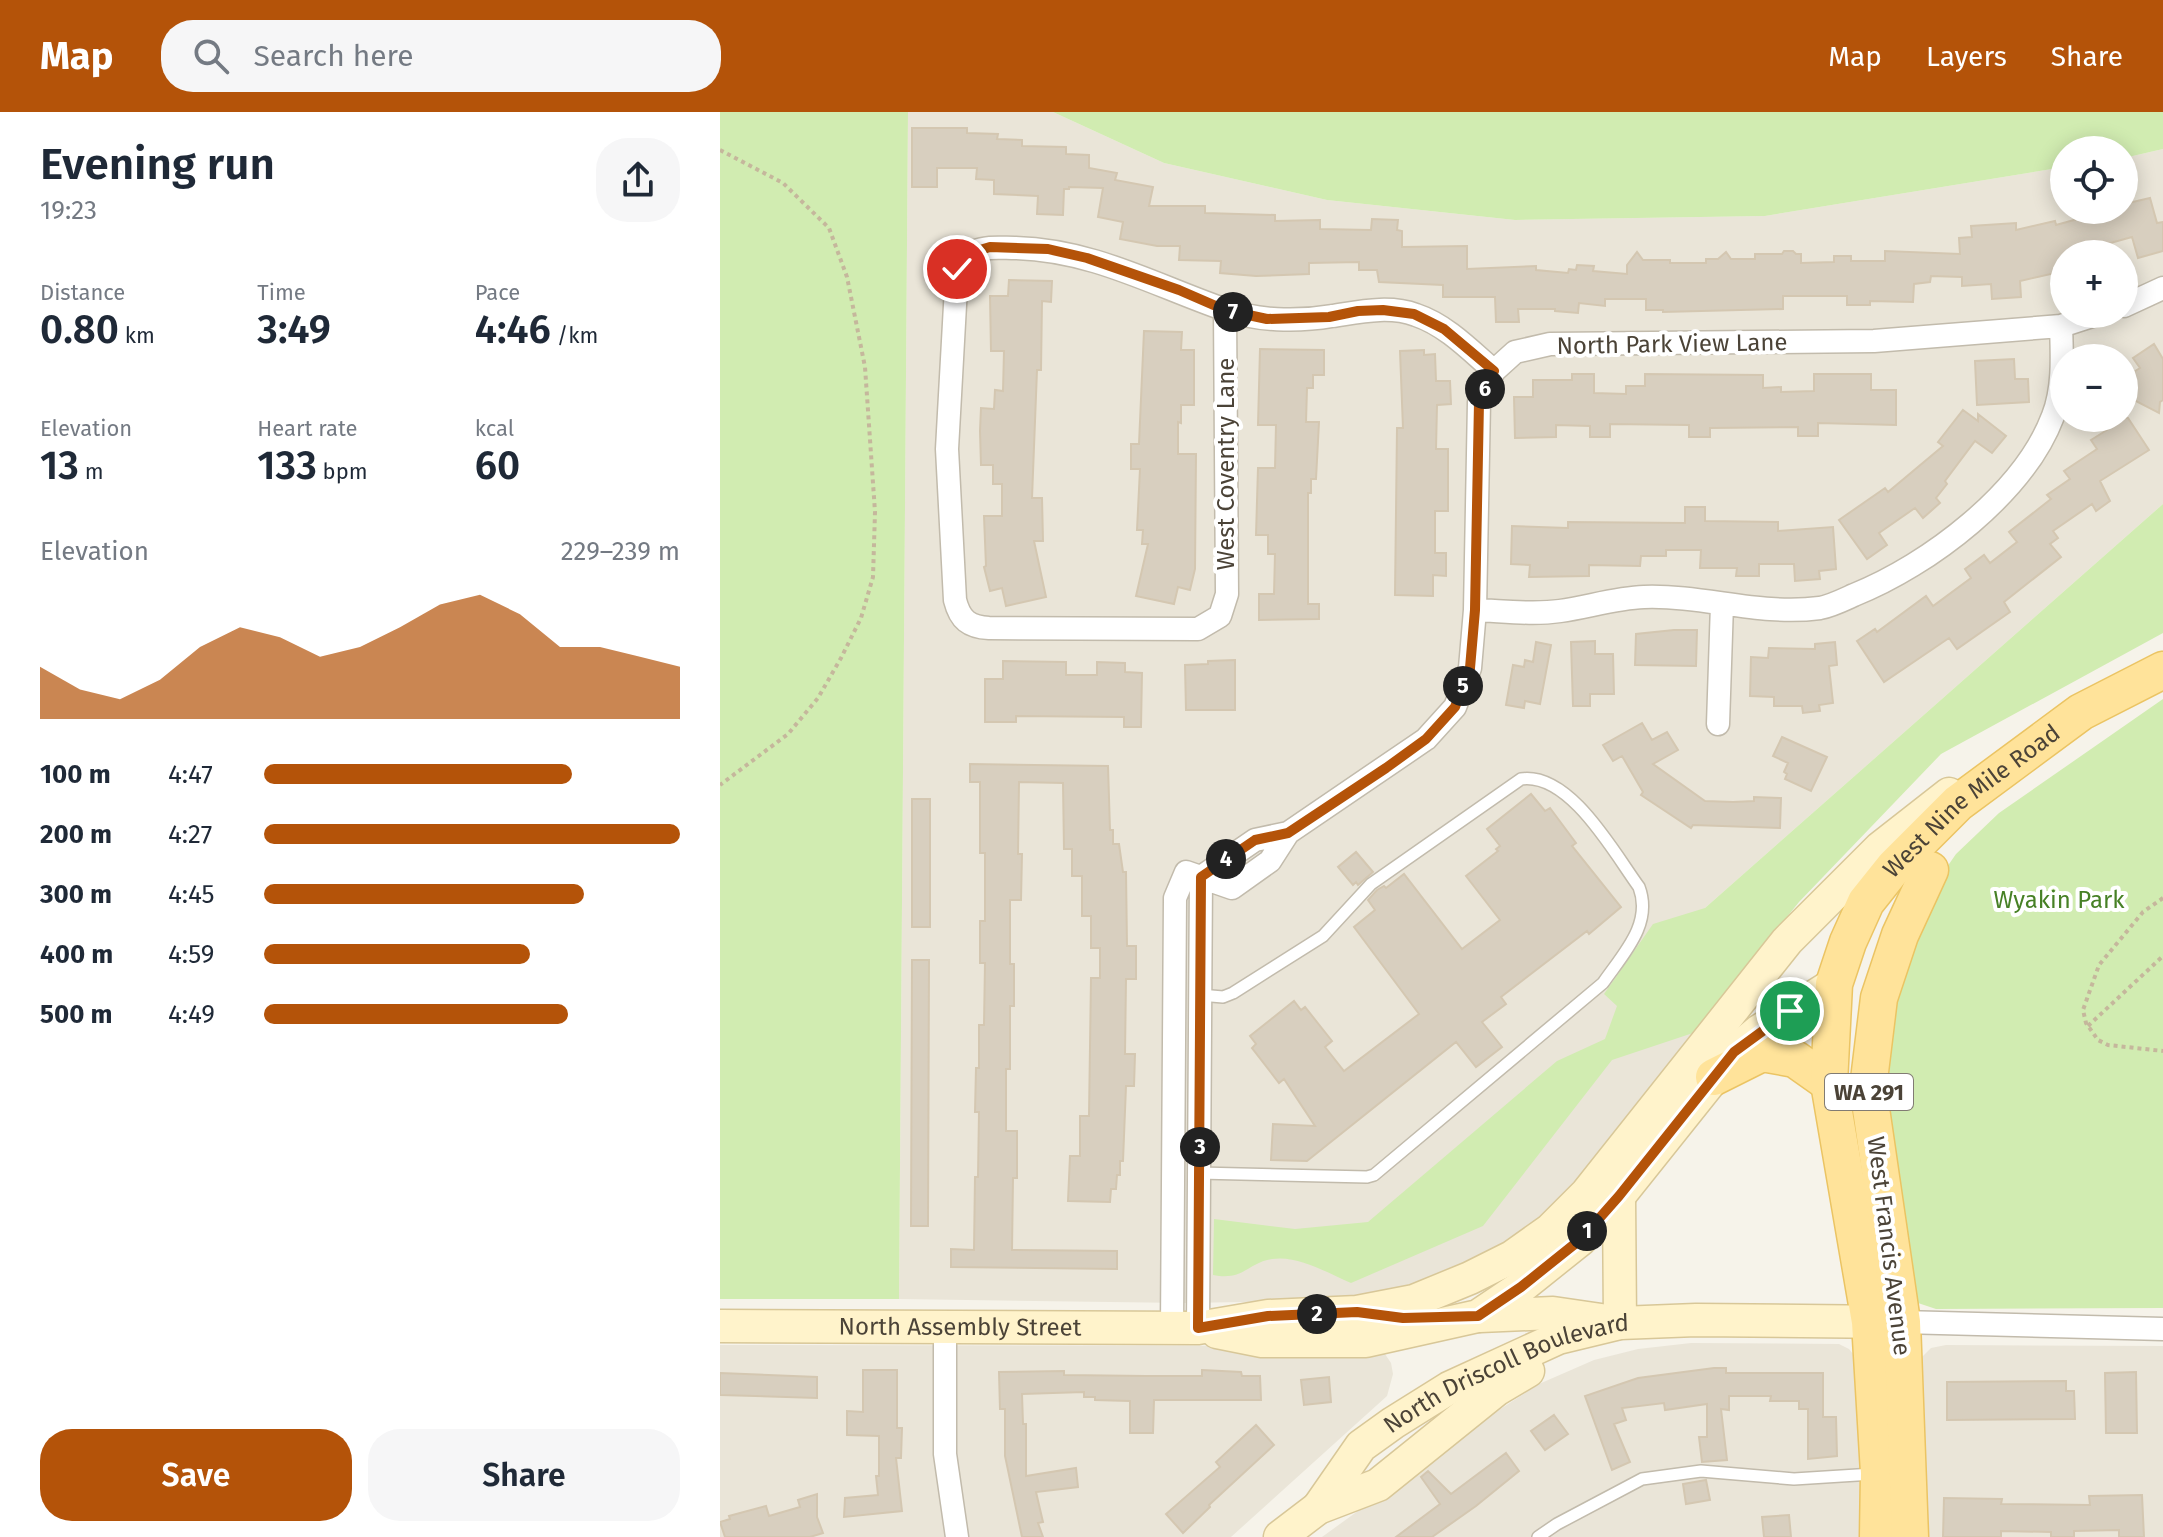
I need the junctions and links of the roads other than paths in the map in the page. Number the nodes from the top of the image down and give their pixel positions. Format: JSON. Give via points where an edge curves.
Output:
{"nodes":[{"id":1,"x":2163,"y":288,"type":"edge"},
{"id":2,"x":2138,"y":300,"type":"edge"},
{"id":3,"x":1225,"y":310,"type":"junction"},
{"id":4,"x":2050,"y":327,"type":"edge"},
{"id":5,"x":2061,"y":328,"type":"edge"},
{"id":6,"x":1494,"y":371,"type":"junction"},
{"id":7,"x":1722,"y":604,"type":"junction"},
{"id":8,"x":1475,"y":610,"type":"junction"},
{"id":9,"x":2163,"y":672,"type":"edge"},
{"id":10,"x":2081,"y":712,"type":"junction"},
{"id":11,"x":1718,"y":724,"type":"dead end"},
{"id":12,"x":1930,"y":870,"type":"junction"},
{"id":13,"x":1194,"y":875,"type":"junction"},
{"id":14,"x":1834,"y":984,"type":"junction"},
{"id":15,"x":1174,"y":994,"type":"junction"},
{"id":16,"x":1200,"y":995,"type":"junction"},
{"id":17,"x":1714,"y":1077,"type":"junction"},
{"id":18,"x":1829,"y":1083,"type":"junction"},
{"id":19,"x":1173,"y":1168,"type":"junction"},
{"id":20,"x":1199,"y":1173,"type":"junction"},
{"id":21,"x":1619,"y":1196,"type":"junction"},
{"id":22,"x":1357,"y":1312,"type":"junction"},
{"id":23,"x":1478,"y":1316,"type":"junction"},
{"id":24,"x":1620,"y":1323,"type":"junction"},
{"id":25,"x":720,"y":1326,"type":"edge"},
{"id":26,"x":945,"y":1326,"type":"junction"},
{"id":27,"x":1185,"y":1328,"type":"junction"},
{"id":28,"x":2163,"y":1329,"type":"edge"},
{"id":29,"x":1881,"y":1331,"type":"junction"},
{"id":30,"x":1879,"y":1473,"type":"junction"},
{"id":31,"x":957,"y":1537,"type":"edge"},
{"id":32,"x":1280,"y":1537,"type":"edge"},
{"id":33,"x":1538,"y":1537,"type":"edge"},
{"id":34,"x":1878,"y":1537,"type":"edge"},
{"id":35,"x":1910,"y":1537,"type":"edge"}],
"edges":[{"from":1,"to":2,"type":"street"},
{"from":3,"to":3,"type":"street","name":"West Coventry Lane","via":[[1227,594],[1220,616],[1198,629],[989,628],[965,622],[955,600],[947,449],[957,269],[970,253],[990,247],[1048,249],[1087,258]]},
{"from":3,"to":6,"type":"street","via":[[1267,319],[1383,310],[1414,314],[1444,329]]},
{"from":4,"to":6,"type":"street","name":"North Park View Lane","via":[[1874,341],[1550,344],[1515,352]]},
{"from":5,"to":7,"type":"street","via":[[2062,367],[2054,414],[2033,456],[1999,497],[1956,534],[1914,565],[1824,607],[1778,611]]},
{"from":6,"to":8,"type":"street","via":[[1479,402]]},
{"from":7,"to":8,"type":"street","via":[[1641,597],[1559,611]]},
{"from":7,"to":11,"type":"street"},
{"from":8,"to":13,"type":"street","via":[[1470,668],[1455,707],[1426,739],[1288,833],[1270,861],[1232,888]]},
{"from":9,"to":10,"type":"main road","name":"West Nine Mile Road","number":"WA 291"},
{"from":9,"to":12,"type":"main road","name":"West Nine Mile Road","number":"WA 291","via":[[2098,728],[2021,780],[1961,832]]},
{"from":10,"to":14,"type":"main road","name":"West Nine Mile Road","number":"WA 291","via":[[1958,803],[1894,867],[1866,902]]},
{"from":10,"to":22,"type":"main road","name":"North Assembly Street","via":[[1976,773],[1880,848],[1787,941],[1587,1193],[1550,1230],[1470,1278],[1414,1301]]},
{"from":12,"to":14,"type":"main road"},
{"from":12,"to":29,"type":"main road","name":"West Francis Avenue","number":"WA 291","via":[[1879,998],[1868,1088]]},
{"from":13,"to":15,"type":"street","via":[[1175,898]]},
{"from":13,"to":16,"type":"street"},
{"from":14,"to":17,"type":"main road","name":"North Assembly Street","via":[[1759,1031]]},
{"from":14,"to":18,"type":"main road","name":"West Francis Avenue","number":"WA 291"},
{"from":15,"to":16,"type":"street"},
{"from":15,"to":19,"type":"street"},
{"from":16,"to":20,"type":"street"},
{"from":16,"to":20,"type":"lane","via":[[1233,993],[1323,936],[1371,884],[1521,779],[1541,781],[1576,801],[1643,899],[1643,921],[1603,983],[1374,1175]]},
{"from":17,"to":18,"type":"main road","via":[[1762,1053],[1795,1059]]},
{"from":17,"to":21,"type":"main road","name":"North Assembly Street"},
{"from":18,"to":29,"type":"main road","name":"West Francis Avenue","number":"WA 291"},
{"from":19,"to":20,"type":"street"},
{"from":19,"to":27,"type":"street"},
{"from":20,"to":27,"type":"street"},
{"from":21,"to":23,"type":"main road","name":"North Assembly Street","via":[[1581,1239]]},
{"from":21,"to":24,"type":"main road"},
{"from":22,"to":23,"type":"main road","via":[[1403,1318]]},
{"from":22,"to":27,"type":"main road","name":"North Assembly Street","via":[[1268,1316]]},
{"from":23,"to":24,"type":"main road","via":[[1553,1313]]},
{"from":23,"to":27,"type":"main road","name":"North Assembly Street","via":[[1366,1341],[1262,1341]]},
{"from":24,"to":29,"type":"main road","via":[[1789,1322]]},
{"from":24,"to":32,"type":"main road","name":"North Driscoll Boulevard","via":[[1558,1338],[1449,1388],[1361,1446],[1318,1508]]},
{"from":25,"to":26,"type":"main road","name":"North Assembly Street"},
{"from":26,"to":27,"type":"main road","name":"North Assembly Street"},
{"from":26,"to":31,"type":"street","via":[[945,1454]]},
{"from":28,"to":29,"type":"street"},
{"from":29,"to":30,"type":"main road","name":"West Francis Avenue","number":"WA 291"},
{"from":29,"to":35,"type":"main road","name":"West Francis Avenue","number":"WA 291"},
{"from":30,"to":33,"type":"lane","via":[[1794,1479],[1701,1471],[1642,1479]]},
{"from":30,"to":34,"type":"main road","name":"West Francis Avenue","number":"WA 291"}]}
